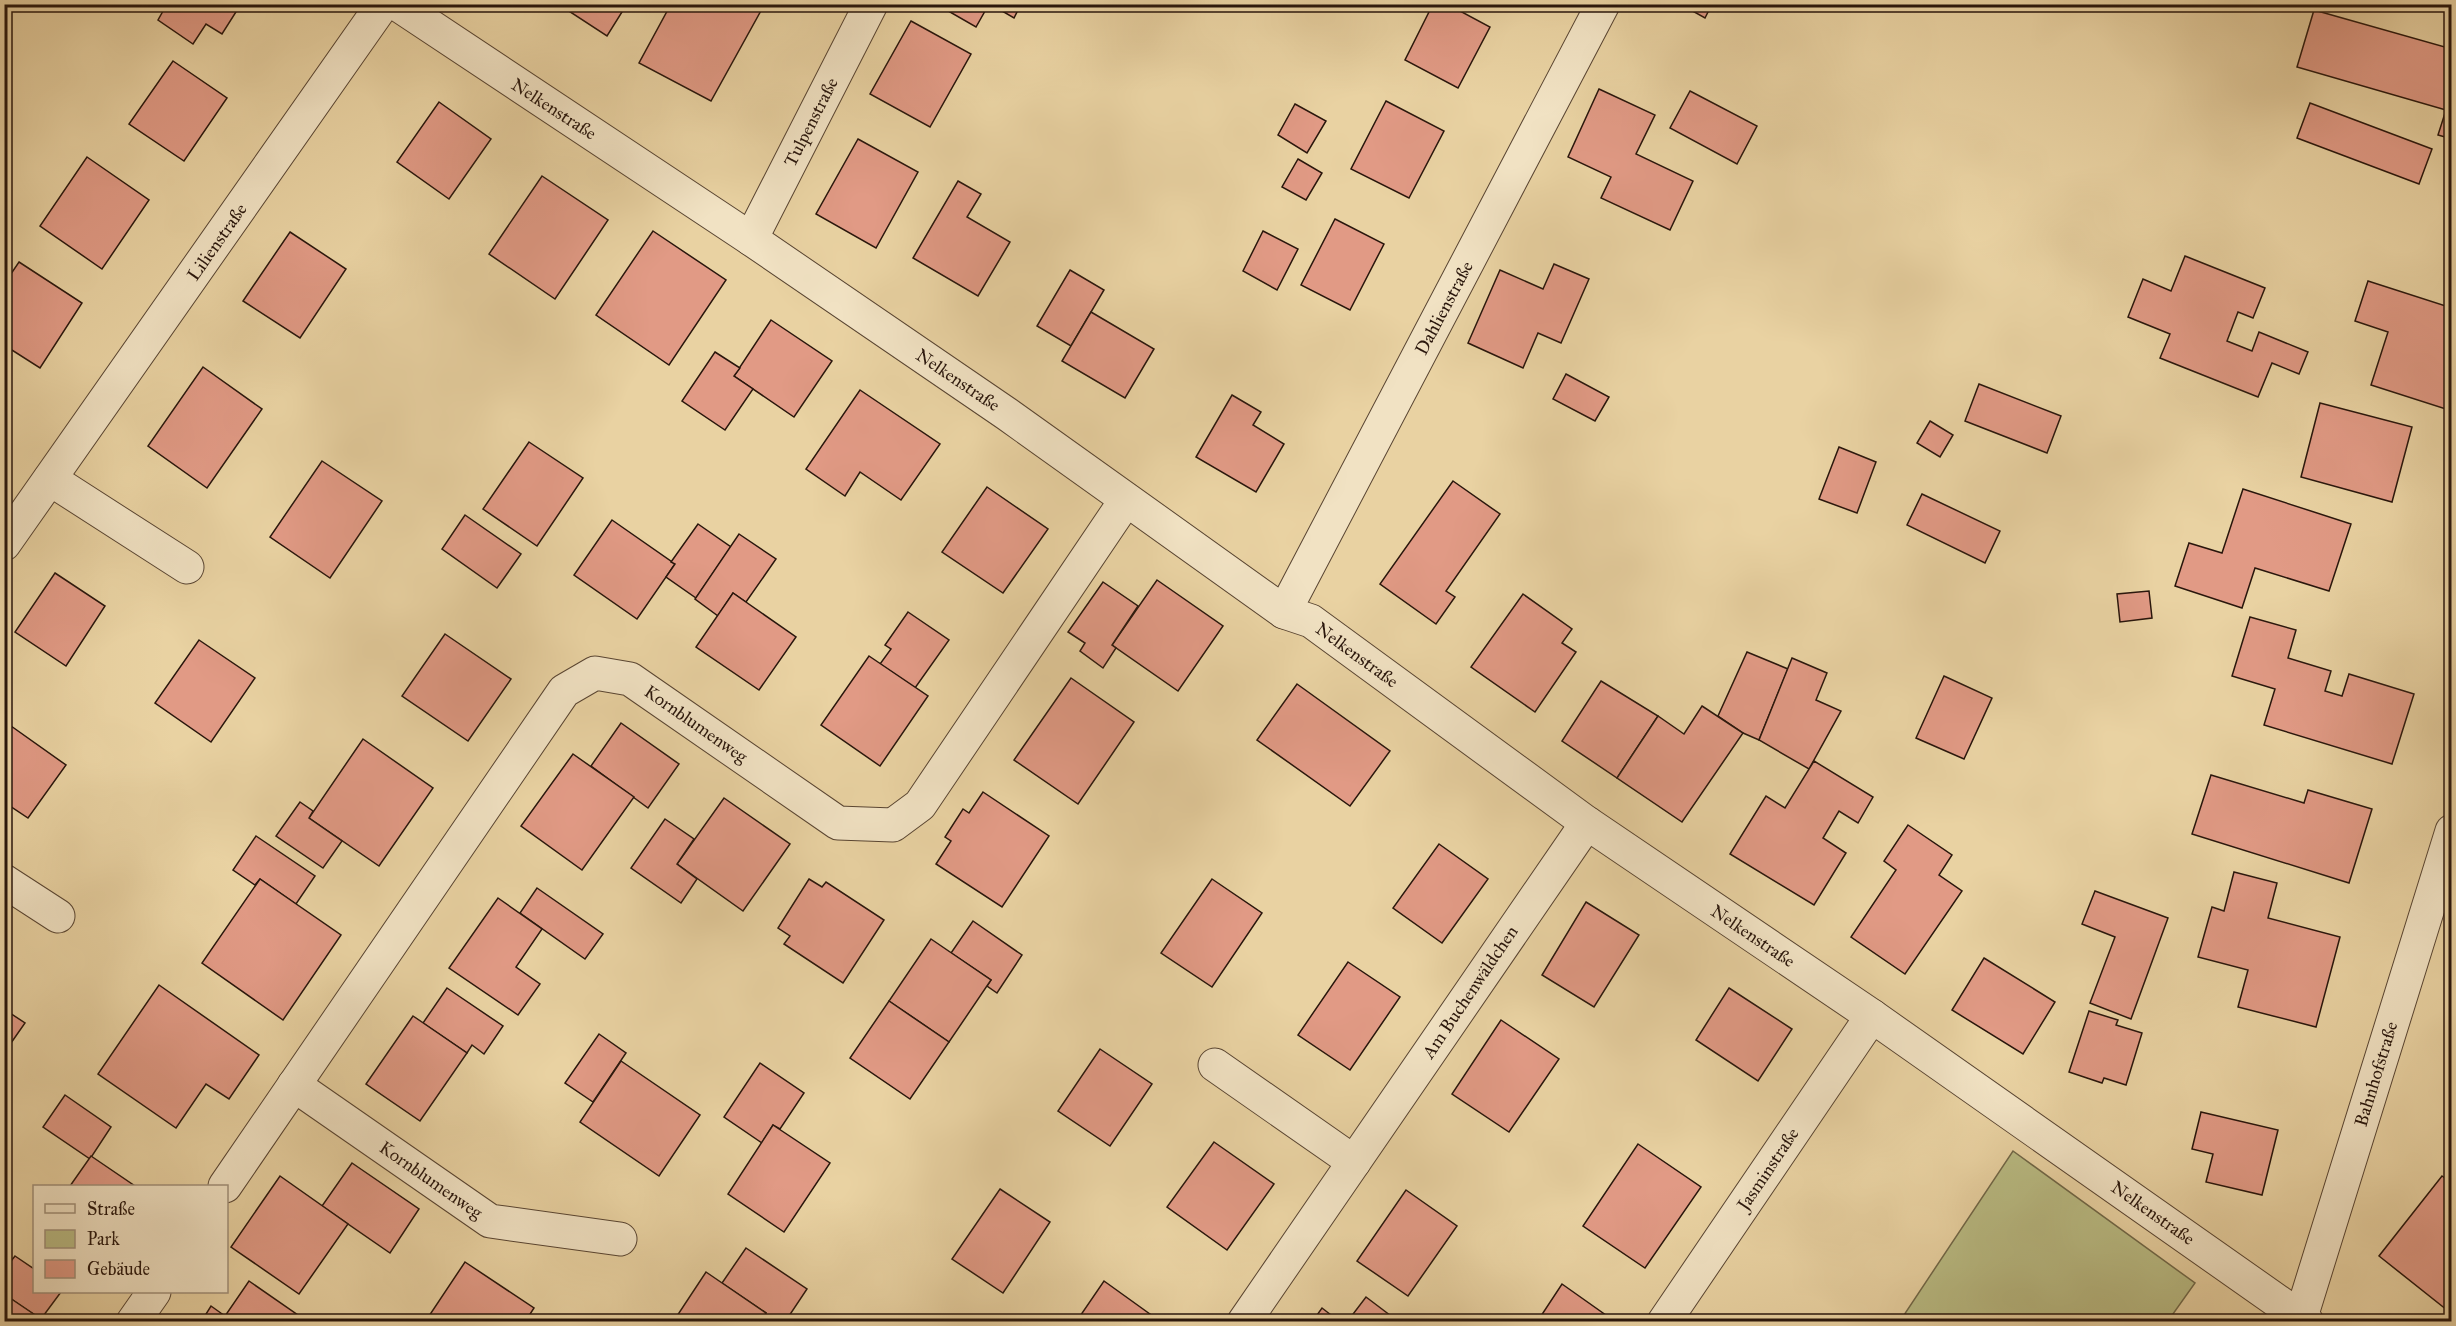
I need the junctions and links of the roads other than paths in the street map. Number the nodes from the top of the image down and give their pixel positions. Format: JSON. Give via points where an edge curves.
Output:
{"nodes":[{"id":1,"x":383,"y":4,"type":"edge"},
{"id":2,"x":397,"y":4,"type":"edge"},
{"id":3,"x":871,"y":4,"type":"edge"},
{"id":4,"x":1603,"y":4,"type":"edge"},
{"id":5,"x":751,"y":239,"type":"junction"},
{"id":6,"x":50,"y":478,"type":"junction"},
{"id":7,"x":1126,"y":500,"type":"junction"},
{"id":8,"x":4,"y":543,"type":"edge"},
{"id":9,"x":187,"y":567,"type":"dead end"},
{"id":10,"x":1284,"y":612,"type":"junction"},
{"id":11,"x":1587,"y":823,"type":"junction"},
{"id":12,"x":2451,"y":831,"type":"edge"},
{"id":13,"x":4,"y":881,"type":"edge"},
{"id":14,"x":58,"y":916,"type":"dead end"},
{"id":15,"x":1872,"y":1016,"type":"junction"},
{"id":16,"x":1215,"y":1065,"type":"dead end"},
{"id":17,"x":294,"y":1085,"type":"junction"},
{"id":18,"x":1354,"y":1162,"type":"junction"},
{"id":19,"x":226,"y":1185,"type":"edge"},
{"id":20,"x":621,"y":1239,"type":"dead end"},
{"id":21,"x":153,"y":1293,"type":"edge"},
{"id":22,"x":2304,"y":1319,"type":"edge"},
{"id":23,"x":133,"y":1322,"type":"edge"},
{"id":24,"x":1244,"y":1322,"type":"edge"},
{"id":25,"x":1664,"y":1322,"type":"edge"}],
"edges":[{"from":1,"to":6,"type":"street","name":"Lilienstraße"},
{"from":2,"to":5,"type":"street","name":"Nelkenstraße"},
{"from":3,"to":5,"type":"street","name":"Tulpenstraße"},
{"from":4,"to":10,"type":"street","name":"Dahlienstraße"},
{"from":5,"to":7,"type":"street","name":"Nelkenstraße"},
{"from":6,"to":8,"type":"street","name":"Lilienstraße"},
{"from":6,"to":9,"type":"street"},
{"from":7,"to":10,"type":"street","name":"Nelkenstraße"},
{"from":7,"to":17,"type":"street","name":"Kornblumenweg","via":[[920,805],[892,825],[838,822],[630,678],[595,673],[564,692]]},
{"from":10,"to":11,"type":"street","name":"Nelkenstraße","via":[[1311,621]]},
{"from":11,"to":15,"type":"street","name":"Nelkenstraße"},
{"from":11,"to":18,"type":"street","name":"Am Buchenwäldchen"},
{"from":12,"to":22,"type":"street","name":"Bahnhofstraße"},
{"from":13,"to":14,"type":"street"},
{"from":15,"to":22,"type":"street","name":"Nelkenstraße"},
{"from":15,"to":25,"type":"street","name":"Jasminstraße"},
{"from":16,"to":18,"type":"street"},
{"from":17,"to":19,"type":"street","name":"Kornblumenweg"},
{"from":17,"to":20,"type":"street","name":"Kornblumenweg","via":[[490,1221]]},
{"from":18,"to":24,"type":"street","name":"Am Buchenwäldchen"},
{"from":21,"to":23,"type":"street"}]}
